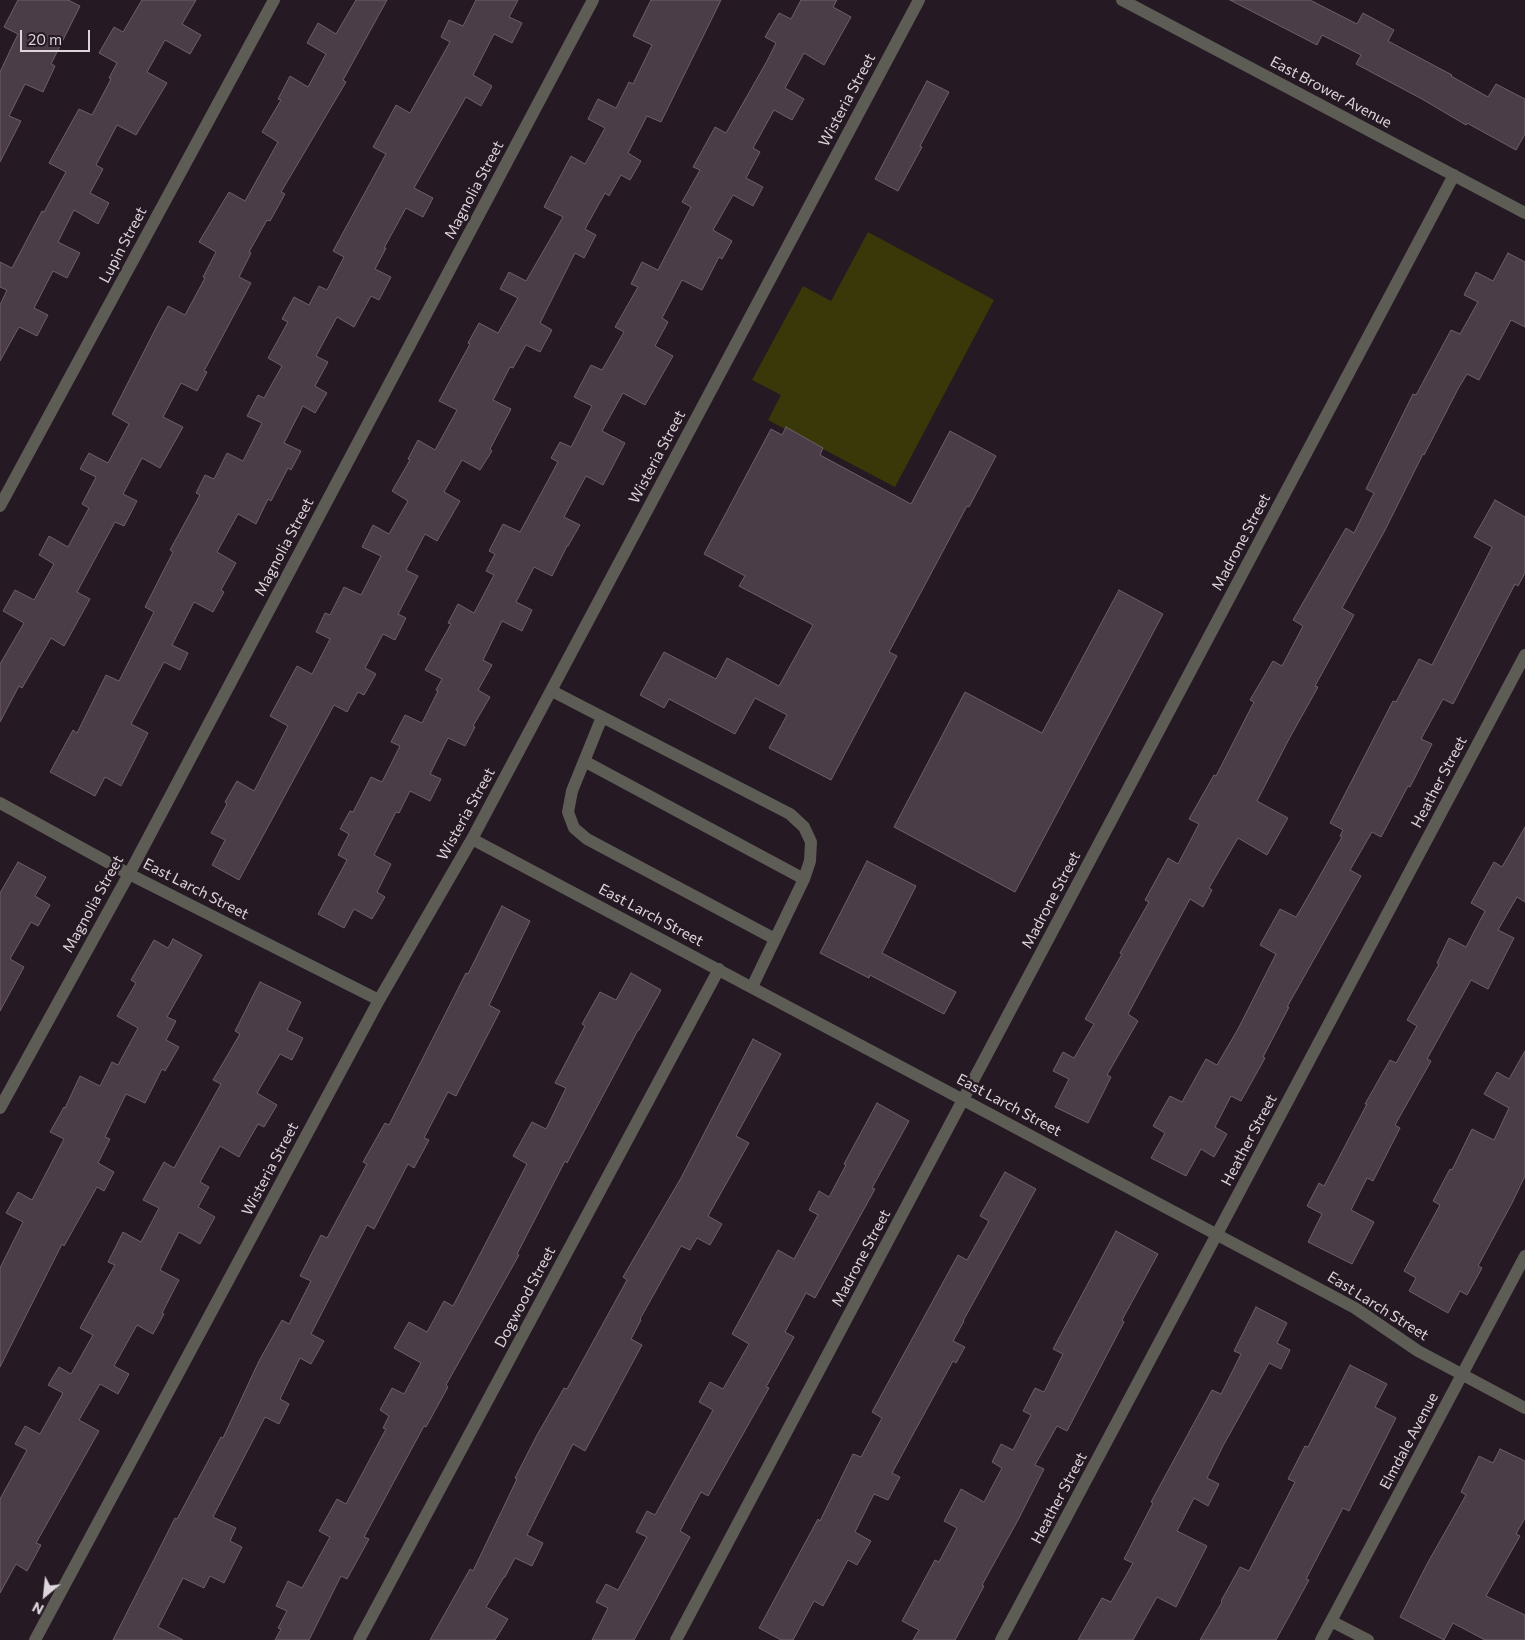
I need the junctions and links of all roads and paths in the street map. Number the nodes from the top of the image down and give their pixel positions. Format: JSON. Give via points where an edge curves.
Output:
{"nodes":[{"id":1,"x":274,"y":0,"type":"edge"},
{"id":2,"x":593,"y":0,"type":"edge"},
{"id":3,"x":919,"y":0,"type":"edge"},
{"id":4,"x":1122,"y":0,"type":"edge"},
{"id":5,"x":1454,"y":176,"type":"junction"},
{"id":6,"x":1525,"y":213,"type":"edge"},
{"id":7,"x":0,"y":506,"type":"edge"},
{"id":8,"x":1525,"y":655,"type":"edge"},
{"id":9,"x":552,"y":691,"type":"junction"},
{"id":10,"x":602,"y":717,"type":"junction"},
{"id":11,"x":584,"y":761,"type":"junction"},
{"id":12,"x":0,"y":803,"type":"edge"},
{"id":13,"x":472,"y":839,"type":"junction"},
{"id":14,"x":129,"y":874,"type":"junction"},
{"id":15,"x":804,"y":879,"type":"junction"},
{"id":16,"x":775,"y":939,"type":"junction"},
{"id":17,"x":719,"y":969,"type":"junction"},
{"id":18,"x":752,"y":987,"type":"junction"},
{"id":19,"x":379,"y":1000,"type":"junction"},
{"id":20,"x":963,"y":1099,"type":"junction"},
{"id":21,"x":0,"y":1108,"type":"edge"},
{"id":22,"x":1217,"y":1234,"type":"junction"},
{"id":23,"x":1525,"y":1256,"type":"edge"},
{"id":24,"x":1462,"y":1374,"type":"junction"},
{"id":25,"x":1525,"y":1408,"type":"edge"},
{"id":26,"x":1331,"y":1621,"type":"junction"},
{"id":27,"x":35,"y":1640,"type":"edge"},
{"id":28,"x":359,"y":1640,"type":"edge"},
{"id":29,"x":676,"y":1640,"type":"edge"},
{"id":30,"x":1002,"y":1640,"type":"edge"},
{"id":31,"x":1321,"y":1640,"type":"edge"},
{"id":32,"x":1368,"y":1640,"type":"edge"}],
"edges":[{"from":1,"to":7,"type":"street","name":"Lupin Street"},
{"from":2,"to":14,"type":"street","name":"Magnolia Street"},
{"from":3,"to":9,"type":"street","name":"Wisteria Street"},
{"from":4,"to":5,"type":"street","name":"East Brower Avenue"},
{"from":5,"to":6,"type":"street","name":"East Brower Avenue"},
{"from":5,"to":20,"type":"street","name":"Madrone Street"},
{"from":8,"to":22,"type":"street","name":"Heather Street"},
{"from":9,"to":10,"type":"street"},
{"from":9,"to":13,"type":"street","name":"Wisteria Street"},
{"from":10,"to":11,"type":"street"},
{"from":10,"to":15,"type":"street","via":[[790,814],[804,827],[811,842]]},
{"from":11,"to":15,"type":"street"},
{"from":11,"to":16,"type":"street","via":[[568,812],[574,828],[587,839]]},
{"from":12,"to":14,"type":"street","name":"East Larch Street"},
{"from":13,"to":17,"type":"street","name":"East Larch Street"},
{"from":13,"to":19,"type":"street","name":"Wisteria Street"},
{"from":14,"to":19,"type":"street","name":"East Larch Street"},
{"from":14,"to":21,"type":"street","name":"Magnolia Street"},
{"from":15,"to":16,"type":"street"},
{"from":16,"to":18,"type":"street"},
{"from":17,"to":18,"type":"street","name":"East Larch Street"},
{"from":17,"to":28,"type":"street","name":"Dogwood Street"},
{"from":18,"to":20,"type":"street","name":"East Larch Street"},
{"from":19,"to":27,"type":"street","name":"Wisteria Street"},
{"from":20,"to":22,"type":"street","name":"East Larch Street"},
{"from":20,"to":29,"type":"street","name":"Madrone Street"},
{"from":22,"to":24,"type":"street","name":"East Larch Street","via":[[1355,1308],[1418,1351]]},
{"from":22,"to":30,"type":"street","name":"Heather Street"},
{"from":23,"to":24,"type":"street","name":"Elmdale Avenue"},
{"from":24,"to":25,"type":"street","name":"East Larch Street"},
{"from":24,"to":26,"type":"street","name":"Elmdale Avenue"},
{"from":26,"to":31,"type":"street","name":"Elmdale Avenue"},
{"from":26,"to":32,"type":"street"}]}
